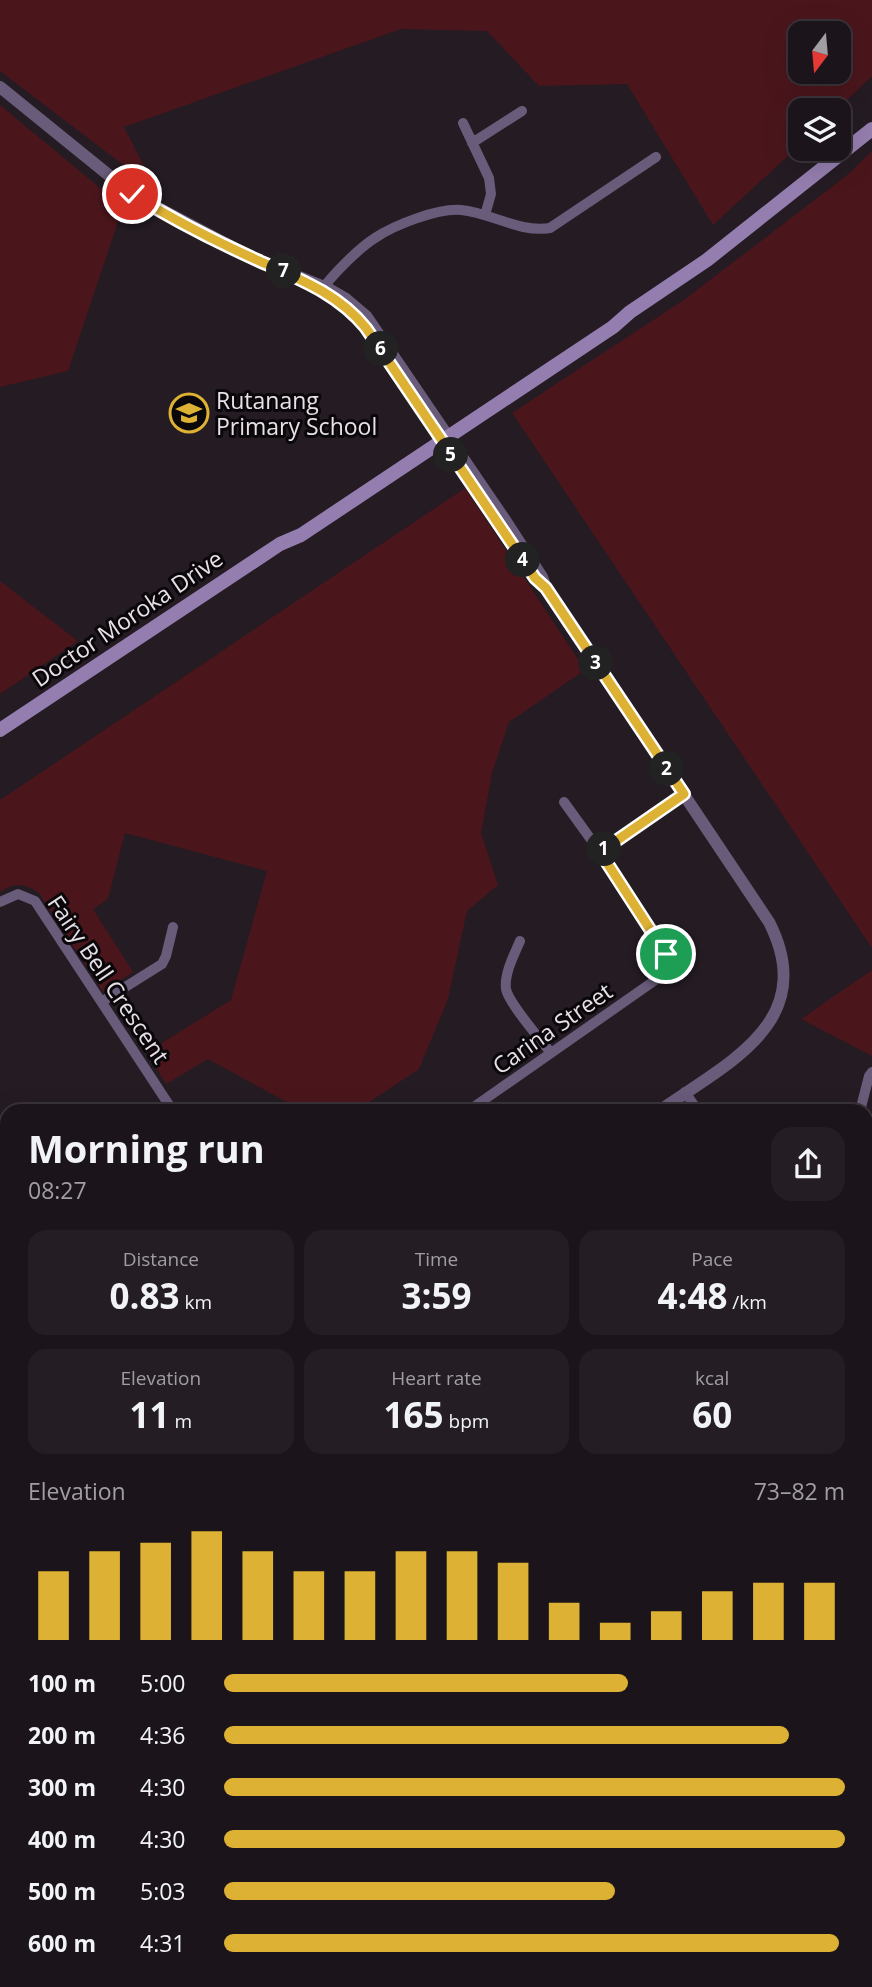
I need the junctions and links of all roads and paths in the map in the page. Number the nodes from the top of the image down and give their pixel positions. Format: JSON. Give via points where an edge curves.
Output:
{"nodes":[{"id":1,"x":0,"y":87,"type":"edge"},
{"id":2,"x":522,"y":111,"type":"dead end"},
{"id":3,"x":872,"y":117,"type":"edge"},
{"id":4,"x":463,"y":123,"type":"dead end"},
{"id":5,"x":872,"y":129,"type":"edge"},
{"id":6,"x":851,"y":141,"type":"edge"},
{"id":7,"x":472,"y":143,"type":"junction"},
{"id":8,"x":851,"y":145,"type":"edge"},
{"id":9,"x":656,"y":157,"type":"dead end"},
{"id":10,"x":830,"y":161,"type":"edge"},
{"id":11,"x":485,"y":215,"type":"junction"},
{"id":12,"x":319,"y":287,"type":"junction"},
{"id":13,"x":442,"y":436,"type":"junction"},
{"id":14,"x":0,"y":730,"type":"edge"},
{"id":15,"x":684,"y":794,"type":"junction"},
{"id":16,"x":564,"y":802,"type":"dead end"},
{"id":17,"x":600,"y":852,"type":"junction"},
{"id":18,"x":0,"y":902,"type":"edge"},
{"id":19,"x":173,"y":927,"type":"dead end"},
{"id":20,"x":520,"y":941,"type":"dead end"},
{"id":21,"x":103,"y":1001,"type":"junction"},
{"id":22,"x":551,"y":1053,"type":"junction"},
{"id":23,"x":872,"y":1072,"type":"edge"},
{"id":24,"x":685,"y":1093,"type":"junction"},
{"id":25,"x":169,"y":1104,"type":"edge"},
{"id":26,"x":478,"y":1104,"type":"edge"},
{"id":27,"x":669,"y":1104,"type":"edge"},
{"id":28,"x":693,"y":1104,"type":"edge"},
{"id":29,"x":862,"y":1104,"type":"edge"}],
"edges":[{"from":1,"to":12,"type":"street","via":[[132,194]]},
{"from":2,"to":7,"type":"street"},
{"from":3,"to":6,"type":"main road","name":"Doctor Moroka Drive"},
{"from":4,"to":7,"type":"street"},
{"from":5,"to":8,"type":"main road","name":"Doctor Moroka Drive"},
{"from":7,"to":11,"type":"street","via":[[491,187]]},
{"from":9,"to":11,"type":"street","via":[[550,228],[530,230]]},
{"from":10,"to":13,"type":"main road","name":"Doctor Moroka Drive","via":[[707,260],[613,327]]},
{"from":11,"to":12,"type":"street","via":[[445,211],[385,232]]},
{"from":12,"to":13,"type":"street","via":[[360,320]]},
{"from":13,"to":14,"type":"main road","name":"Doctor Moroka Drive","via":[[297,528],[280,544]]},
{"from":13,"to":15,"type":"street","via":[[540,573]]},
{"from":15,"to":17,"type":"street"},
{"from":15,"to":24,"type":"street","via":[[769,922],[783,968],[777,1012],[762,1035]]},
{"from":16,"to":17,"type":"street","name":"Carina Street"},
{"from":17,"to":22,"type":"street","name":"Carina Street","via":[[666,954],[668,965],[664,974]]},
{"from":18,"to":21,"type":"street","name":"Fairy Bell Crescent","via":[[18,894],[36,901]]},
{"from":19,"to":21,"type":"street","via":[[162,964]]},
{"from":20,"to":22,"type":"street","via":[[506,989]]},
{"from":21,"to":25,"type":"street","name":"Fairy Bell Crescent"},
{"from":22,"to":26,"type":"street","name":"Carina Street"},
{"from":23,"to":29,"type":"street"},
{"from":24,"to":27,"type":"street"},
{"from":24,"to":28,"type":"street"}]}
